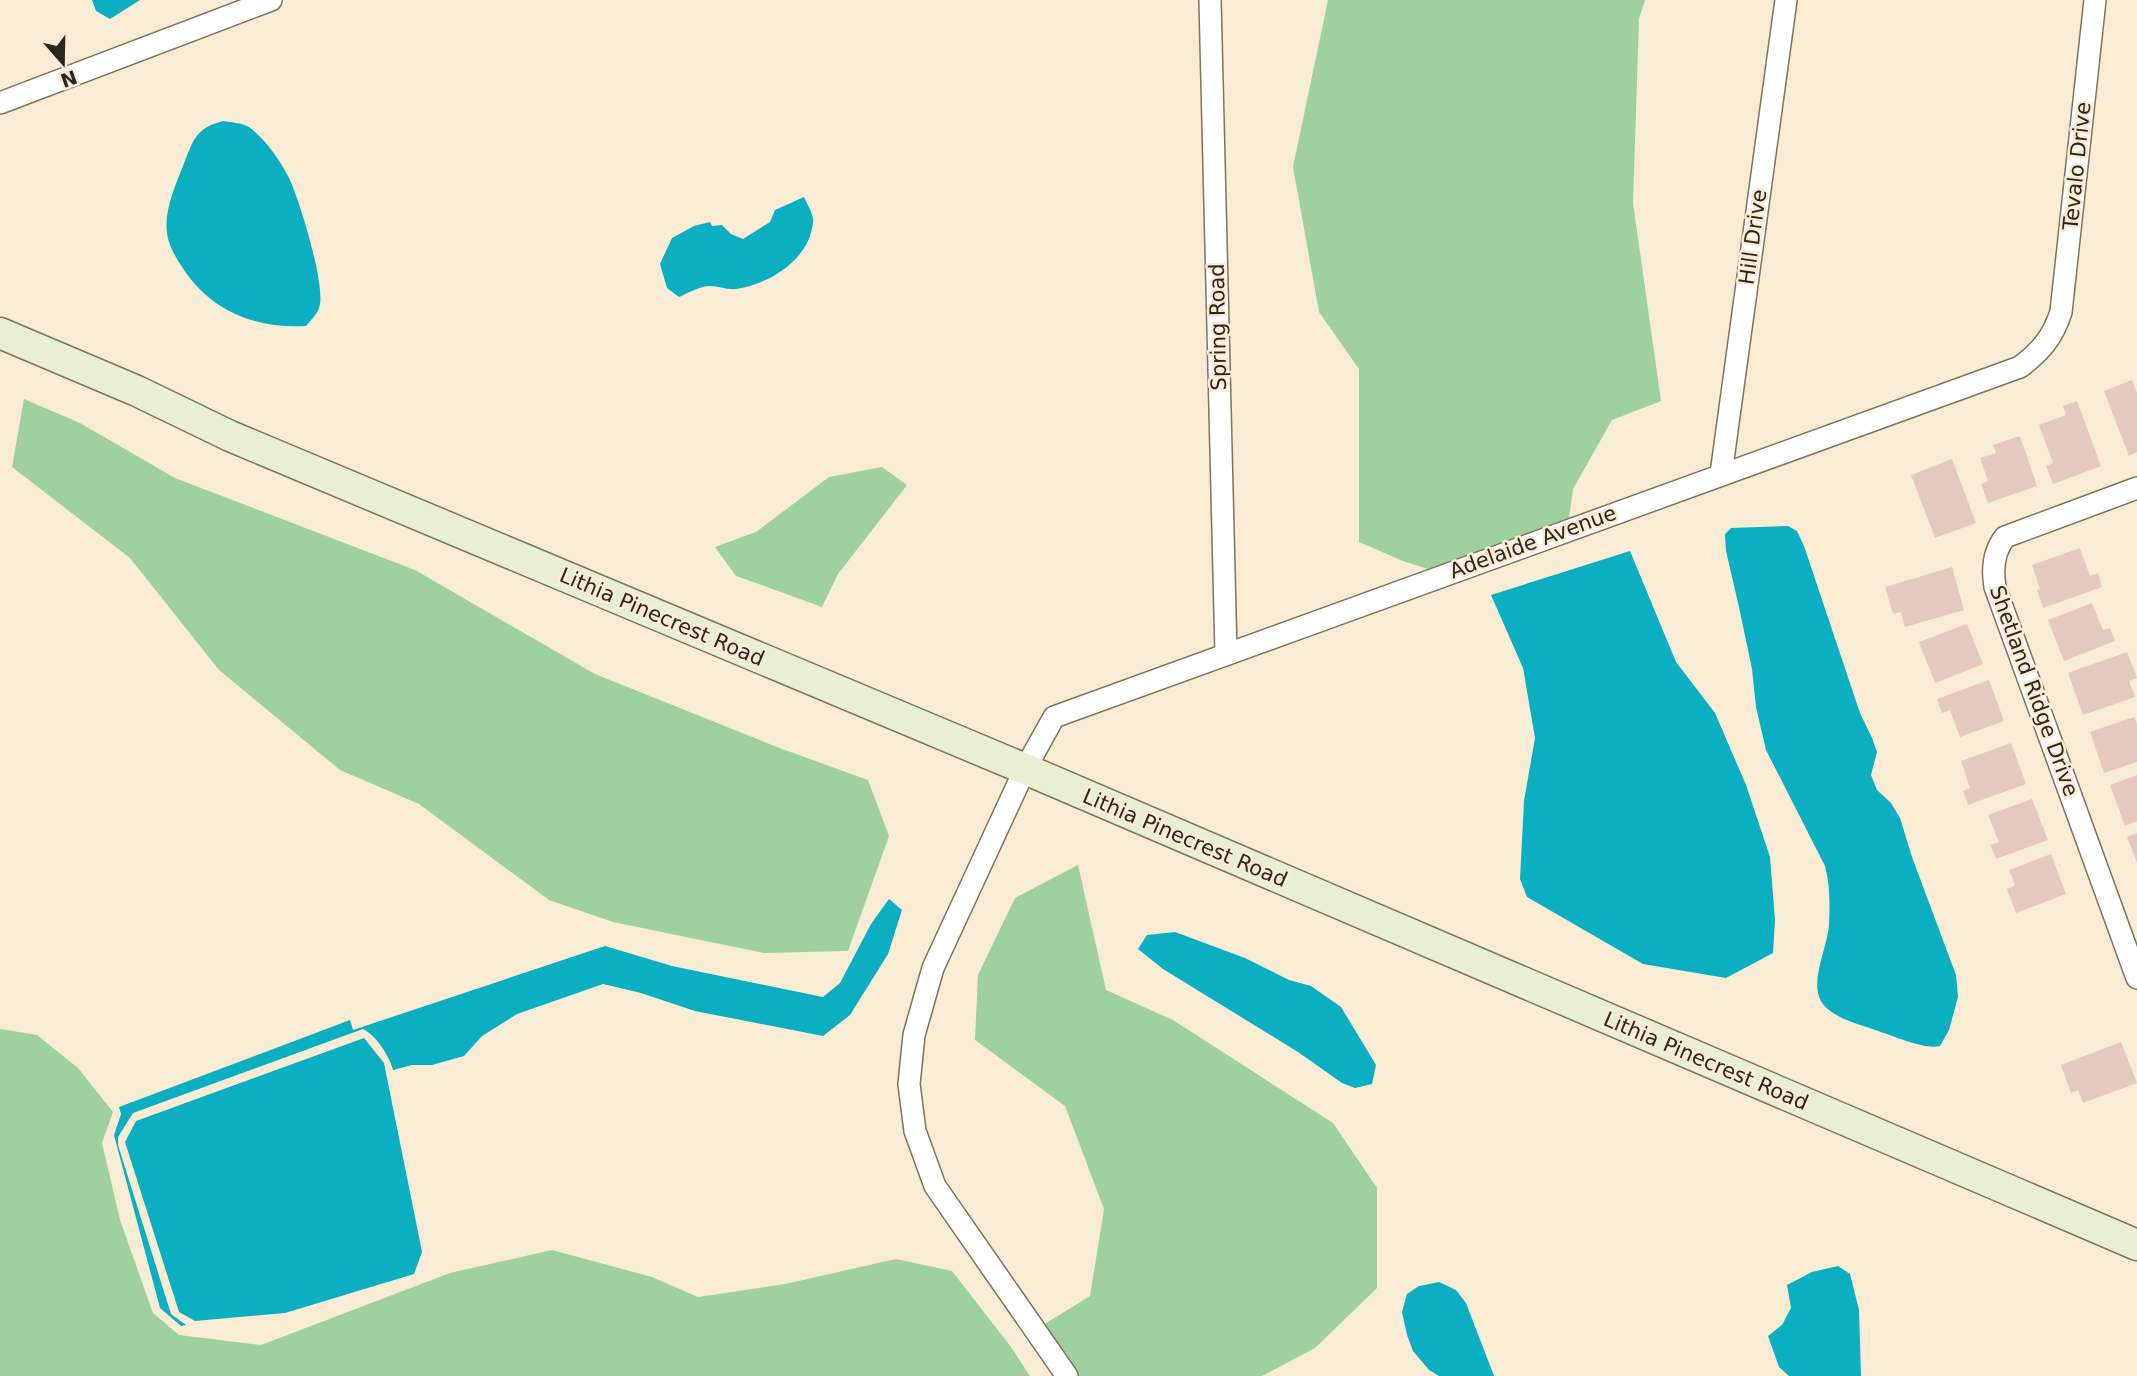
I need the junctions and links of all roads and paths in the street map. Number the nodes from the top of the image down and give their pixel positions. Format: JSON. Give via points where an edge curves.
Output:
{"nodes":[{"id":1,"x":271,"y":0,"type":"edge"},
{"id":2,"x":1210,"y":0,"type":"edge"},
{"id":3,"x":1786,"y":0,"type":"edge"},
{"id":4,"x":2095,"y":0,"type":"edge"},
{"id":5,"x":0,"y":103,"type":"edge"},
{"id":6,"x":2055,"y":330,"type":"joint"},
{"id":7,"x":0,"y":333,"type":"edge"},
{"id":8,"x":0,"y":355,"type":"edge"},
{"id":9,"x":230,"y":436,"type":"junction"},
{"id":10,"x":1721,"y":474,"type":"junction"},
{"id":11,"x":2137,"y":488,"type":"edge"},
{"id":12,"x":1226,"y":654,"type":"junction"},
{"id":13,"x":1025,"y":769,"type":"junction"},
{"id":14,"x":2137,"y":978,"type":"edge"},
{"id":15,"x":2137,"y":1245,"type":"edge"},
{"id":16,"x":1067,"y":1376,"type":"edge"}],
"edges":[{"from":1,"to":5,"type":"street"},
{"from":2,"to":12,"type":"street","name":"Spring Road"},
{"from":3,"to":10,"type":"street","name":"Hill Drive"},
{"from":4,"to":6,"type":"street","name":"Tevalo Drive","via":[[2061,313]]},
{"from":6,"to":10,"type":"street","name":"Adelaide Avenue","via":[[2046,345],[2021,367]]},
{"from":7,"to":9,"type":"main road","name":"Lithia Pinecrest Road"},
{"from":8,"to":9,"type":"main road","name":"Lithia Pinecrest Road"},
{"from":9,"to":13,"type":"main road","name":"Lithia Pinecrest Road"},
{"from":10,"to":12,"type":"street","name":"Adelaide Avenue"},
{"from":11,"to":14,"type":"street","name":"Shetland Ridge Drive","via":[[2006,537],[1995,554],[1993,575]]},
{"from":12,"to":13,"type":"street","name":"Adelaide Avenue","via":[[1054,717]]},
{"from":13,"to":15,"type":"main road","name":"Lithia Pinecrest Road"},
{"from":13,"to":16,"type":"street","name":"Adelaide Avenue","via":[[933,968],[914,1035],[909,1084],[915,1131],[935,1186]]}]}
